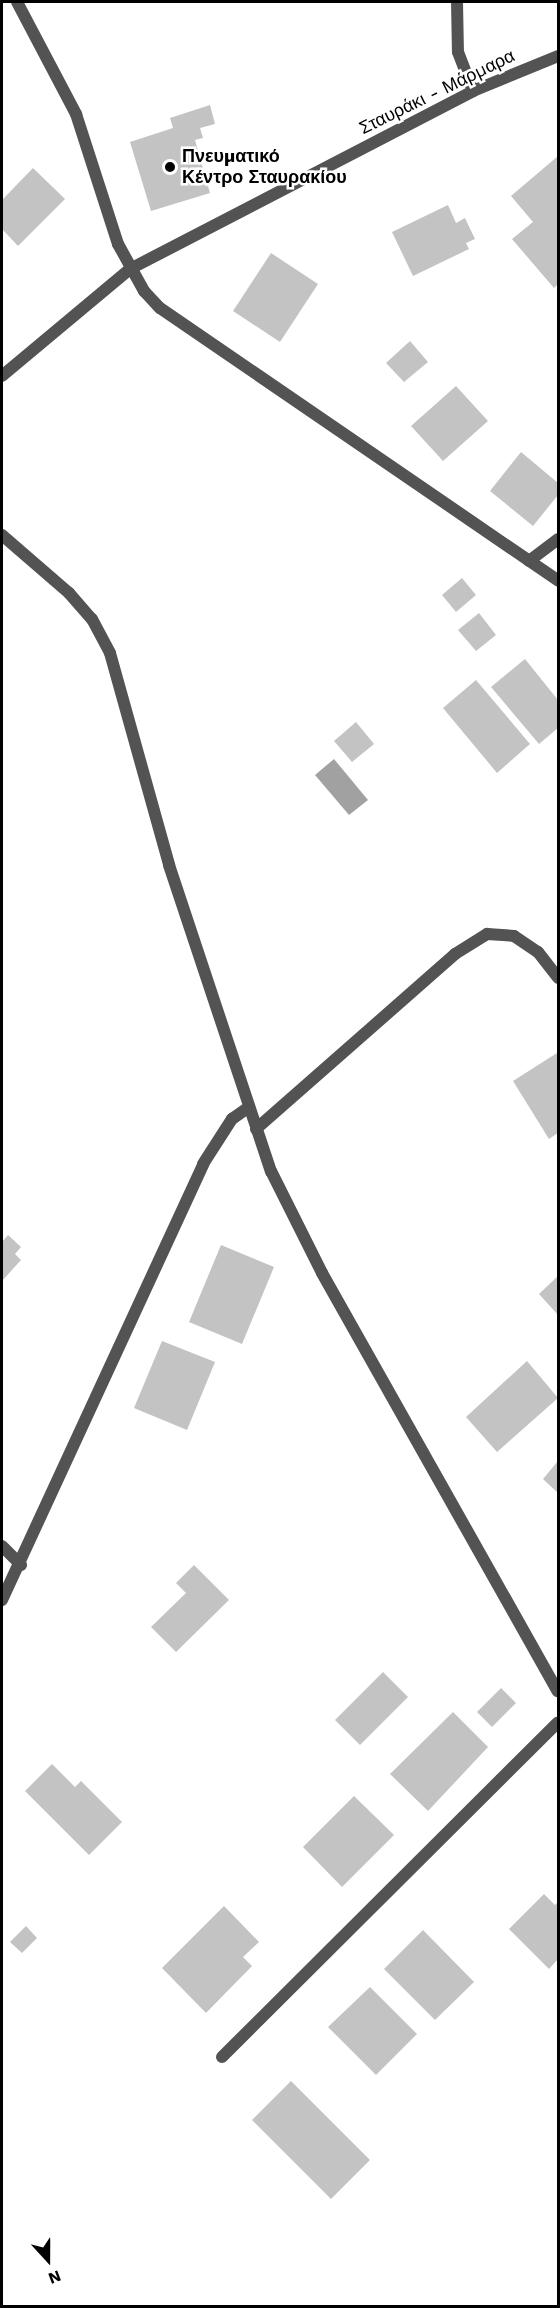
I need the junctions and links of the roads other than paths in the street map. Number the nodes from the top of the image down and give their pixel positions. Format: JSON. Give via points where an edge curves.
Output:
{"nodes":[{"id":1,"x":17,"y":2,"type":"edge"},
{"id":2,"x":457,"y":2,"type":"edge"},
{"id":3,"x":558,"y":56,"type":"edge"},
{"id":4,"x":472,"y":91,"type":"junction"},
{"id":5,"x":130,"y":269,"type":"junction"},
{"id":6,"x":2,"y":376,"type":"edge"},
{"id":7,"x":2,"y":535,"type":"edge"},
{"id":8,"x":558,"y":539,"type":"edge"},
{"id":9,"x":529,"y":561,"type":"junction"},
{"id":10,"x":558,"y":581,"type":"edge"},
{"id":11,"x":558,"y":978,"type":"edge"},
{"id":12,"x":249,"y":1107,"type":"junction"},
{"id":13,"x":256,"y":1129,"type":"junction"},
{"id":14,"x":2,"y":1546,"type":"edge"},
{"id":15,"x":21,"y":1565,"type":"junction"},
{"id":16,"x":2,"y":1600,"type":"edge"},
{"id":17,"x":558,"y":1691,"type":"edge"},
{"id":18,"x":558,"y":1722,"type":"edge"},
{"id":19,"x":222,"y":2057,"type":"dead end"}],
"edges":[{"from":1,"to":5,"type":"street","via":[[76,114],[104,208]]},
{"from":2,"to":4,"type":"street","via":[[458,52]]},
{"from":3,"to":4,"type":"street","name":"Σταυράκι - Μάρμαρα"},
{"from":4,"to":5,"type":"street","name":"Σταυράκι - Μάρμαρα"},
{"from":5,"to":6,"type":"street","name":"Σταυράκι - Μάρμαρα"},
{"from":5,"to":9,"type":"street","via":[[160,308]]},
{"from":7,"to":12,"type":"street","via":[[69,593],[92,619],[110,653],[169,865]]},
{"from":8,"to":9,"type":"street"},
{"from":9,"to":10,"type":"street"},
{"from":11,"to":13,"type":"street","via":[[538,952],[514,936],[487,934],[455,954]]},
{"from":12,"to":13,"type":"street"},
{"from":12,"to":15,"type":"street","via":[[232,1119],[203,1164]]},
{"from":13,"to":17,"type":"street","via":[[292,1216],[322,1273]]},
{"from":14,"to":15,"type":"street"},
{"from":15,"to":16,"type":"street"},
{"from":18,"to":19,"type":"street"}]}
